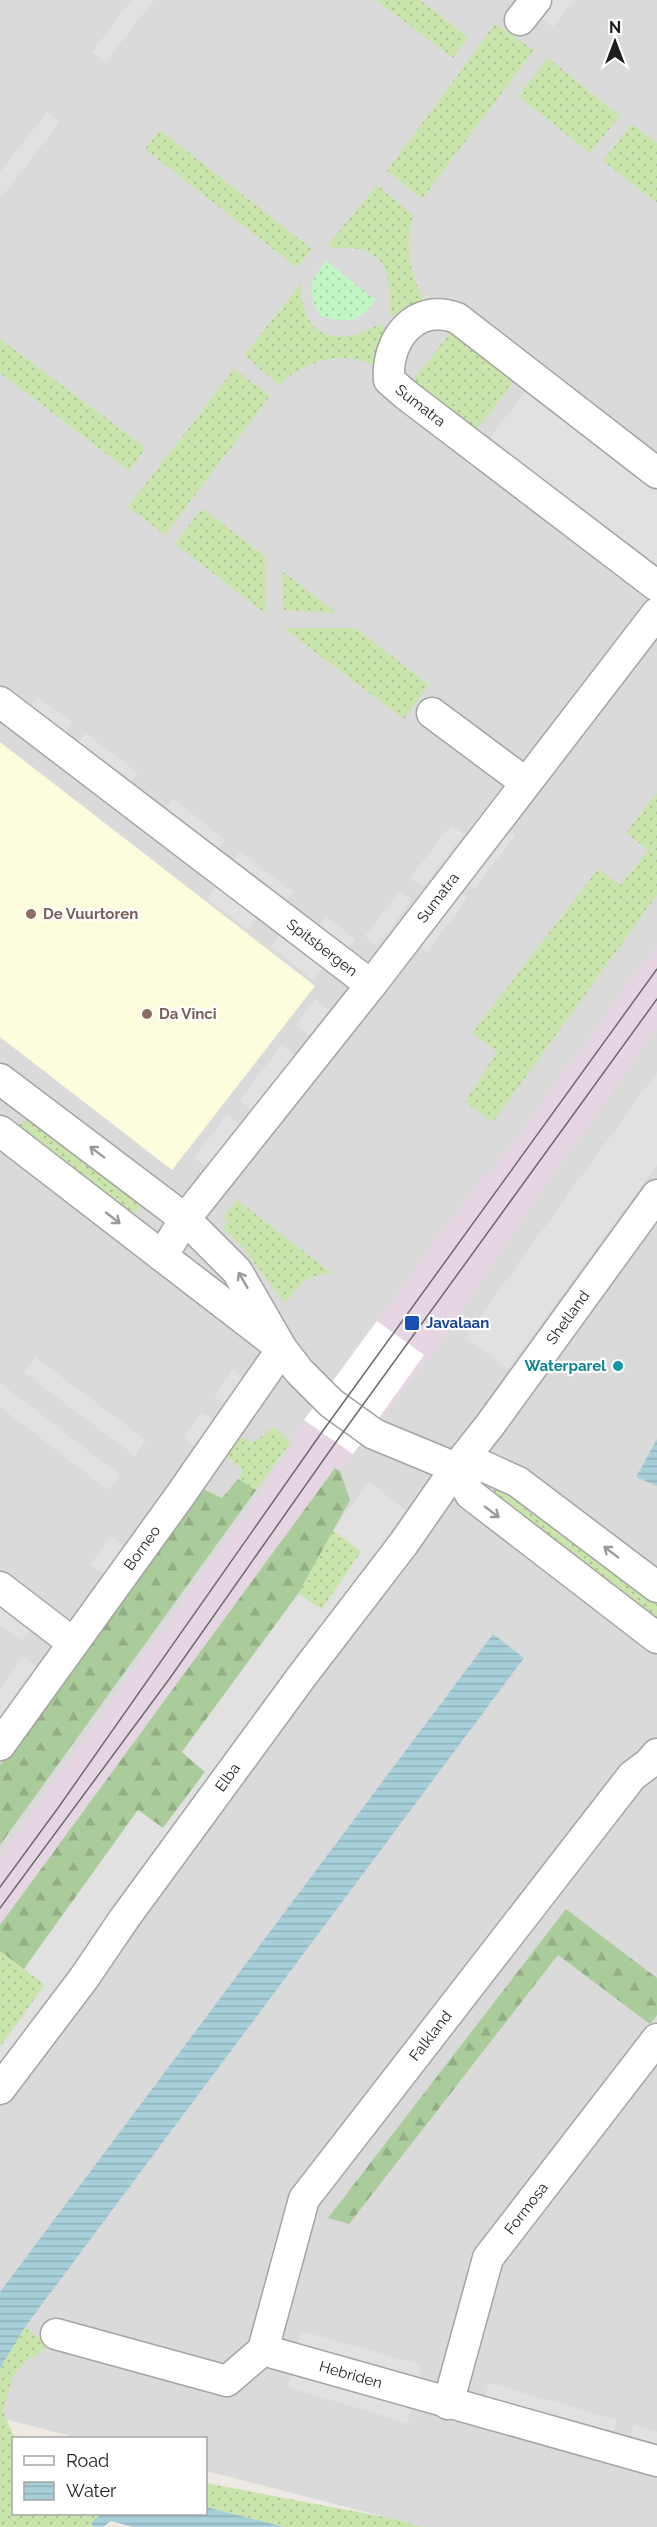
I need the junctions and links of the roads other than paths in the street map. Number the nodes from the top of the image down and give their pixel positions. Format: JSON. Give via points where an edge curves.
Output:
{"nodes":[{"id":1,"x":657,"y":473,"type":"edge"},
{"id":2,"x":657,"y":586,"type":"edge"},
{"id":3,"x":657,"y":613,"type":"edge"},
{"id":4,"x":0,"y":702,"type":"edge"},
{"id":5,"x":432,"y":713,"type":"dead end"},
{"id":6,"x":526,"y":783,"type":"junction"},
{"id":7,"x":371,"y":985,"type":"junction"},
{"id":8,"x":9,"y":1086,"type":"edge"},
{"id":9,"x":0,"y":1116,"type":"edge"},
{"id":10,"x":0,"y":1131,"type":"edge"},
{"id":11,"x":657,"y":1195,"type":"edge"},
{"id":12,"x":185,"y":1219,"type":"junction"},
{"id":13,"x":162,"y":1256,"type":"junction"},
{"id":14,"x":282,"y":1349,"type":"junction"},
{"id":15,"x":456,"y":1468,"type":"junction"},
{"id":16,"x":0,"y":1587,"type":"edge"},
{"id":17,"x":657,"y":1587,"type":"edge"},
{"id":18,"x":657,"y":1638,"type":"edge"},
{"id":19,"x":73,"y":1643,"type":"junction"},
{"id":20,"x":0,"y":1745,"type":"edge"},
{"id":21,"x":657,"y":1754,"type":"edge"},
{"id":22,"x":657,"y":2039,"type":"edge"},
{"id":23,"x":0,"y":2089,"type":"edge"},
{"id":24,"x":56,"y":2334,"type":"dead end"},
{"id":25,"x":263,"y":2350,"type":"junction"},
{"id":26,"x":448,"y":2404,"type":"junction"},
{"id":27,"x":657,"y":2461,"type":"edge"}],
"edges":[{"from":1,"to":2,"type":"street","name":"Sumatra","via":[[456,318],[441,312],[428,314],[402,331],[392,349],[389,380]]},
{"from":3,"to":6,"type":"street","name":"Sumatra"},
{"from":4,"to":7,"type":"street","name":"Spitsbergen"},
{"from":5,"to":6,"type":"street"},
{"from":6,"to":7,"type":"street","name":"Sumatra"},
{"from":7,"to":12,"type":"street","name":"Spitsbergen"},
{"from":8,"to":9,"type":"street"},
{"from":12,"to":8,"type":"street","one_way":true},
{"from":10,"to":13,"type":"street","one_way":true},
{"from":11,"to":15,"type":"street","name":"Shetland"},
{"from":12,"to":13,"type":"street","name":"Spitsbergen"},
{"from":14,"to":12,"type":"street","one_way":true,"via":[[237,1270]]},
{"from":13,"to":14,"type":"street"},
{"from":14,"to":15,"type":"street","via":[[312,1386],[374,1434]]},
{"from":14,"to":19,"type":"street","name":"Borneo"},
{"from":17,"to":15,"type":"street","one_way":true,"via":[[518,1482],[483,1466]]},
{"from":15,"to":18,"type":"street","one_way":true,"via":[[470,1494]]},
{"from":15,"to":23,"type":"street","name":"Elba"},
{"from":16,"to":19,"type":"street"},
{"from":19,"to":20,"type":"street","name":"Borneo"},
{"from":21,"to":25,"type":"street","name":"Falkland","via":[[632,1776],[304,2199]]},
{"from":22,"to":26,"type":"street","name":"Formosa","via":[[488,2259]]},
{"from":24,"to":25,"type":"street","via":[[227,2381]]},
{"from":25,"to":26,"type":"street","name":"Hebriden"},
{"from":26,"to":27,"type":"street","name":"Hebriden"}]}
